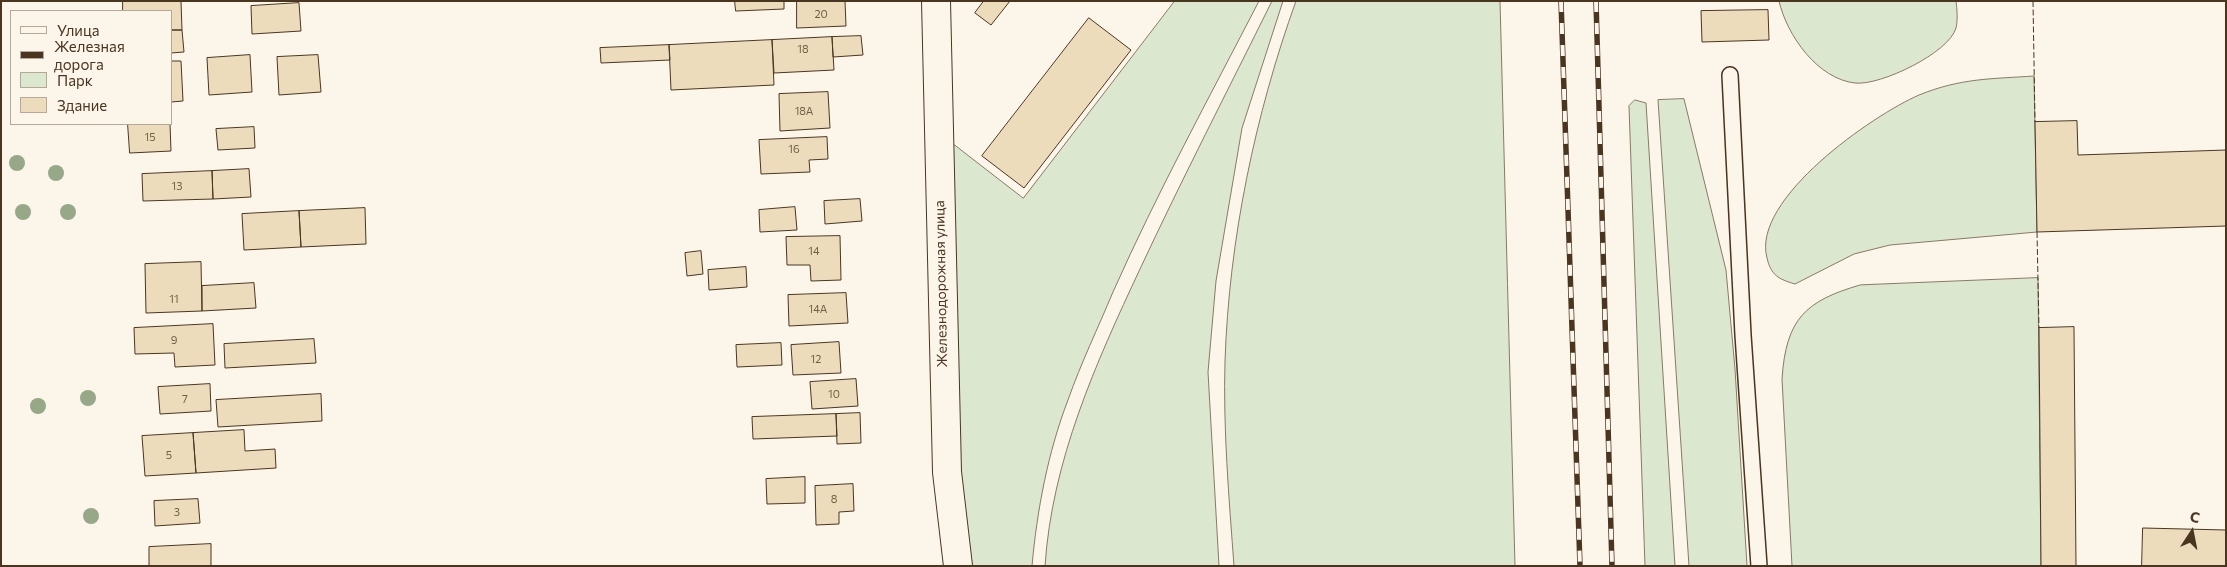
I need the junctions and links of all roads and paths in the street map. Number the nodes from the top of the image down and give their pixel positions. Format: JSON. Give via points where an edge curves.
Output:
{"nodes":[{"id":1,"x":936,"y":1,"type":"edge"},
{"id":2,"x":1730,"y":74,"type":"dead end"},
{"id":3,"x":958,"y":566,"type":"edge"},
{"id":4,"x":1760,"y":566,"type":"edge"}],
"edges":[{"from":1,"to":3,"type":"street","name":"Железнодорожная улица","via":[[947,472]]},
{"from":2,"to":4,"type":"lane","via":[[1743,334]]}]}
